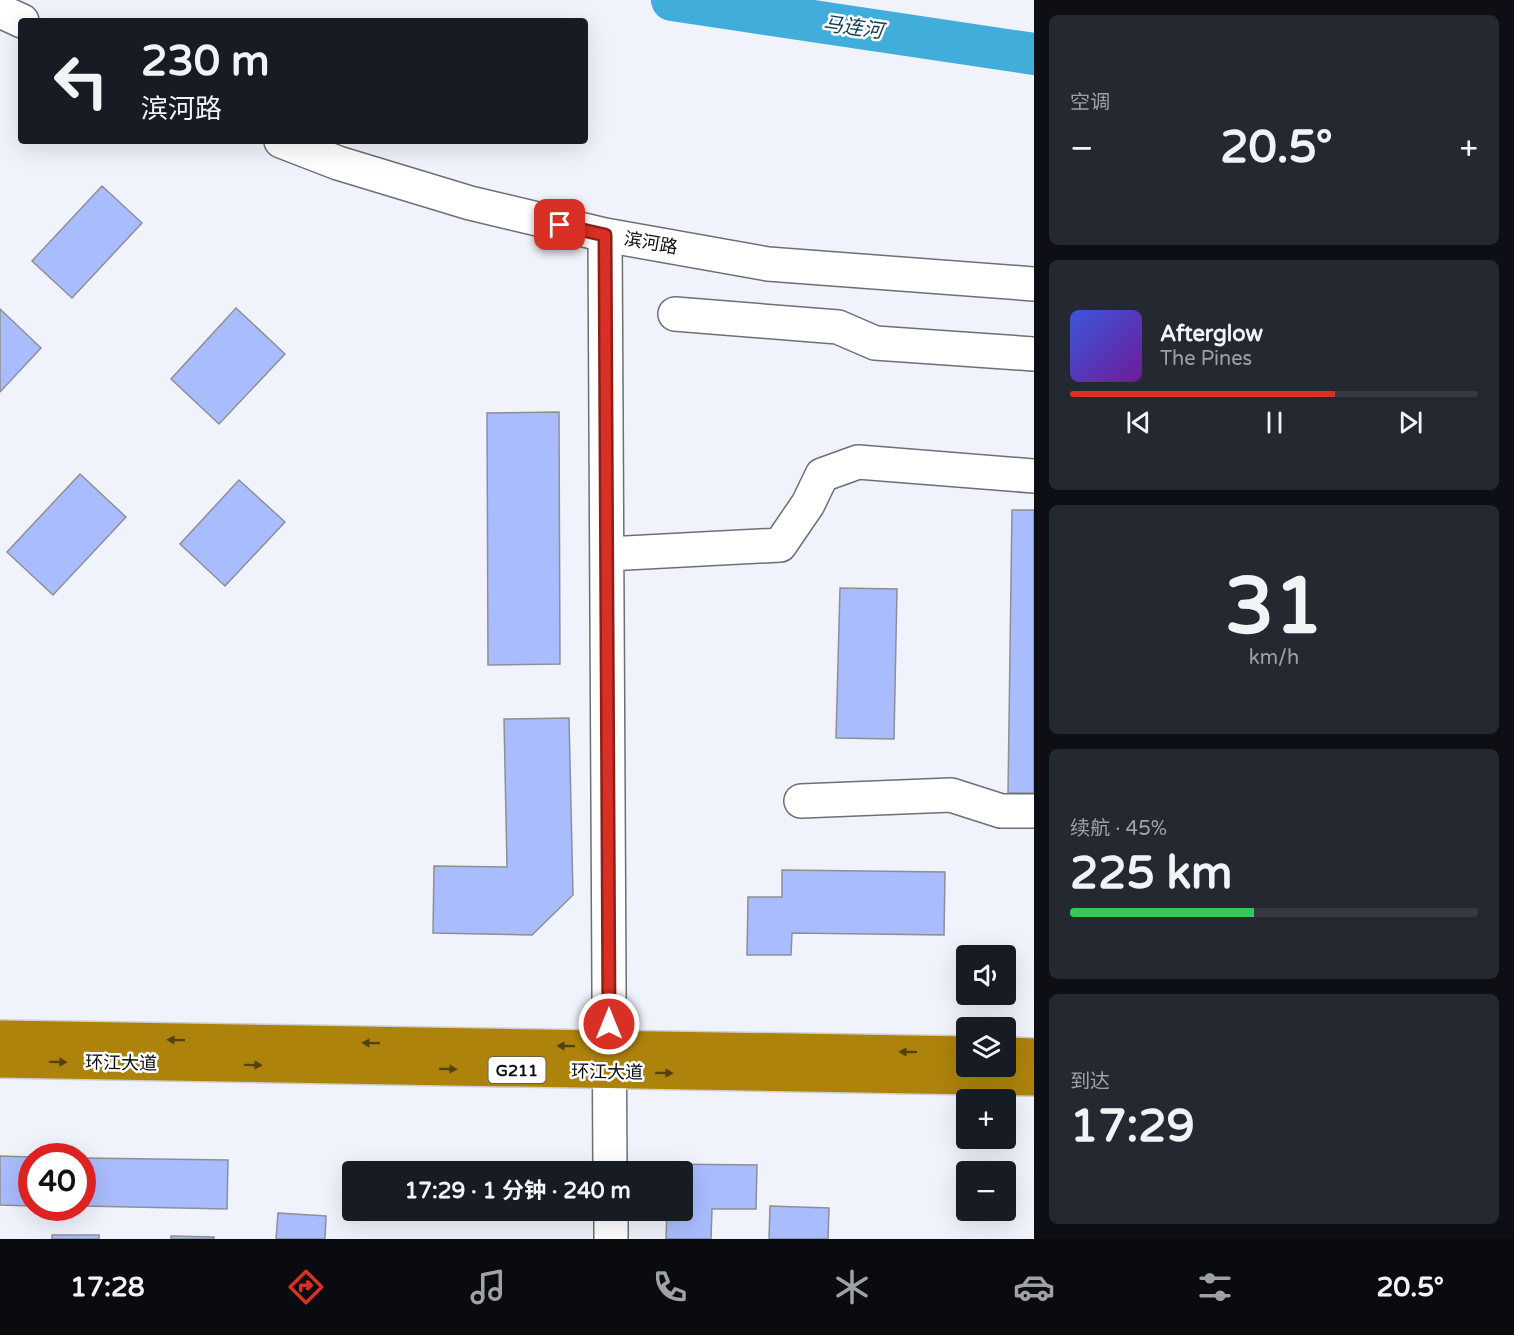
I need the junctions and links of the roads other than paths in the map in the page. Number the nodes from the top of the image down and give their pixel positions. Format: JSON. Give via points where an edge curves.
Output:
{"nodes":[{"id":1,"x":0,"y":11,"type":"edge"},
{"id":2,"x":18,"y":19,"type":"edge"},
{"id":3,"x":289,"y":144,"type":"edge"},
{"id":4,"x":605,"y":235,"type":"junction"},
{"id":5,"x":1034,"y":284,"type":"edge"},
{"id":6,"x":675,"y":314,"type":"dead end"},
{"id":7,"x":1034,"y":354,"type":"edge"},
{"id":8,"x":1034,"y":476,"type":"edge"},
{"id":9,"x":607,"y":554,"type":"junction"},
{"id":10,"x":801,"y":801,"type":"dead end"},
{"id":11,"x":1034,"y":811,"type":"edge"},
{"id":12,"x":0,"y":1037,"type":"edge"},
{"id":13,"x":956,"y":1053,"type":"edge"},
{"id":14,"x":1016,"y":1054,"type":"edge"},
{"id":15,"x":1034,"y":1054,"type":"edge"},
{"id":16,"x":608,"y":1059,"type":"junction"},
{"id":17,"x":0,"y":1061,"type":"edge"},
{"id":18,"x":1034,"y":1079,"type":"edge"},
{"id":19,"x":610,"y":1161,"type":"edge"},
{"id":20,"x":610,"y":1221,"type":"edge"},
{"id":21,"x":611,"y":1239,"type":"edge"}],
"edges":[{"from":1,"to":2,"type":"street"},
{"from":3,"to":4,"type":"street","name":"滨河路","via":[[448,197]]},
{"from":4,"to":5,"type":"street","name":"滨河路","via":[[768,264]]},
{"from":4,"to":9,"type":"street"},
{"from":6,"to":7,"type":"street","via":[[838,327],[875,343]]},
{"from":8,"to":9,"type":"street","via":[[858,462],[822,475],[780,545]]},
{"from":9,"to":16,"type":"street"},
{"from":10,"to":11,"type":"street","via":[[951,795],[1001,811]]},
{"from":16,"to":12,"type":"highway","name":"环江大道","number":"G211","one_way":true},
{"from":13,"to":16,"type":"highway","name":"环江大道","number":"G211","one_way":true},
{"from":14,"to":15,"type":"highway"},
{"from":17,"to":16,"type":"highway","name":"环江大道","number":"G211","one_way":true},
{"from":16,"to":18,"type":"highway","name":"环江大道","number":"G211","one_way":true},
{"from":16,"to":19,"type":"street"},
{"from":20,"to":21,"type":"street"}]}
